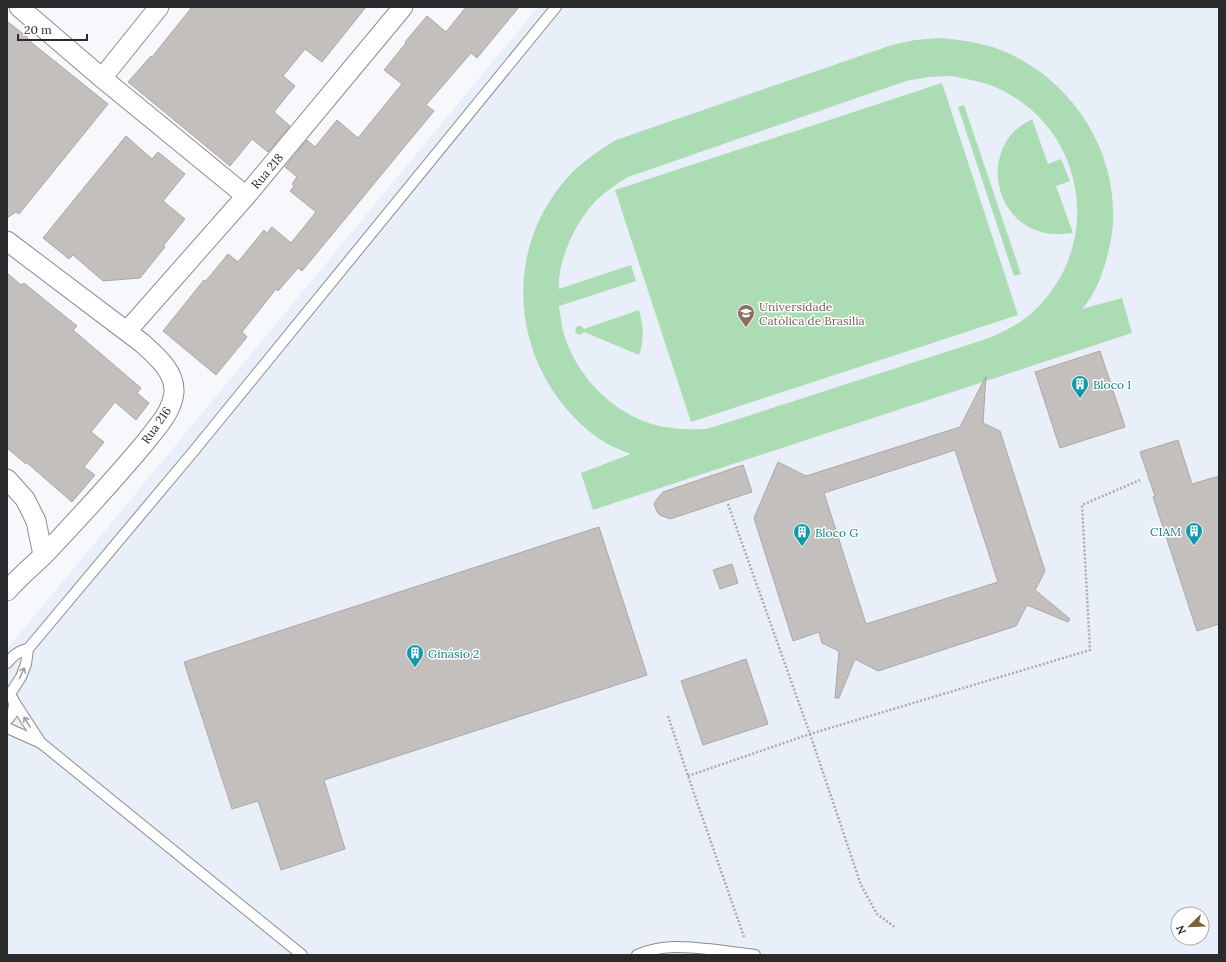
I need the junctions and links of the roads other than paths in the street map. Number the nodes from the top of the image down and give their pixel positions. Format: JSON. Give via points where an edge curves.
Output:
{"nodes":[{"id":1,"x":19,"y":7,"type":"edge"},
{"id":2,"x":159,"y":7,"type":"edge"},
{"id":3,"x":403,"y":7,"type":"edge"},
{"id":4,"x":556,"y":7,"type":"edge"},
{"id":5,"x":102,"y":78,"type":"junction"},
{"id":6,"x":246,"y":196,"type":"junction"},
{"id":7,"x":7,"y":241,"type":"edge"},
{"id":8,"x":127,"y":331,"type":"junction"},
{"id":9,"x":7,"y":479,"type":"edge"},
{"id":10,"x":43,"y":555,"type":"junction"},
{"id":11,"x":7,"y":591,"type":"edge"},
{"id":12,"x":28,"y":649,"type":"junction"},
{"id":13,"x":7,"y":663,"type":"edge"},
{"id":14,"x":10,"y":695,"type":"edge"},
{"id":15,"x":7,"y":720,"type":"edge"},
{"id":16,"x":7,"y":728,"type":"edge"},
{"id":17,"x":41,"y":743,"type":"junction"},
{"id":18,"x":752,"y":954,"type":"edge"},
{"id":19,"x":302,"y":955,"type":"edge"},
{"id":20,"x":637,"y":955,"type":"edge"}],
"edges":[{"from":1,"to":5,"type":"street"},
{"from":2,"to":5,"type":"street"},
{"from":3,"to":6,"type":"street","name":"Rua 218"},
{"from":4,"to":12,"type":"lane","via":[[193,452]]},
{"from":5,"to":6,"type":"street"},
{"from":6,"to":8,"type":"street","name":"Rua 218"},
{"from":7,"to":8,"type":"street","name":"Rua 216"},
{"from":8,"to":10,"type":"street","name":"Rua 216","via":[[165,366],[172,378],[172,404],[166,416],[124,468]]},
{"from":9,"to":10,"type":"street","via":[[25,499],[36,521]]},
{"from":10,"to":11,"type":"street","name":"Rua 216"},
{"from":12,"to":13,"type":"lane","via":[[21,650]]},
{"from":14,"to":12,"type":"lane","one_way":true,"via":[[21,677]]},
{"from":14,"to":15,"type":"lane","via":[[14,706],[13,713]]},
{"from":17,"to":14,"type":"lane","one_way":true},
{"from":16,"to":17,"type":"lane"},
{"from":17,"to":19,"type":"lane"},
{"from":18,"to":20,"type":"lane","via":[[668,947]]}]}
